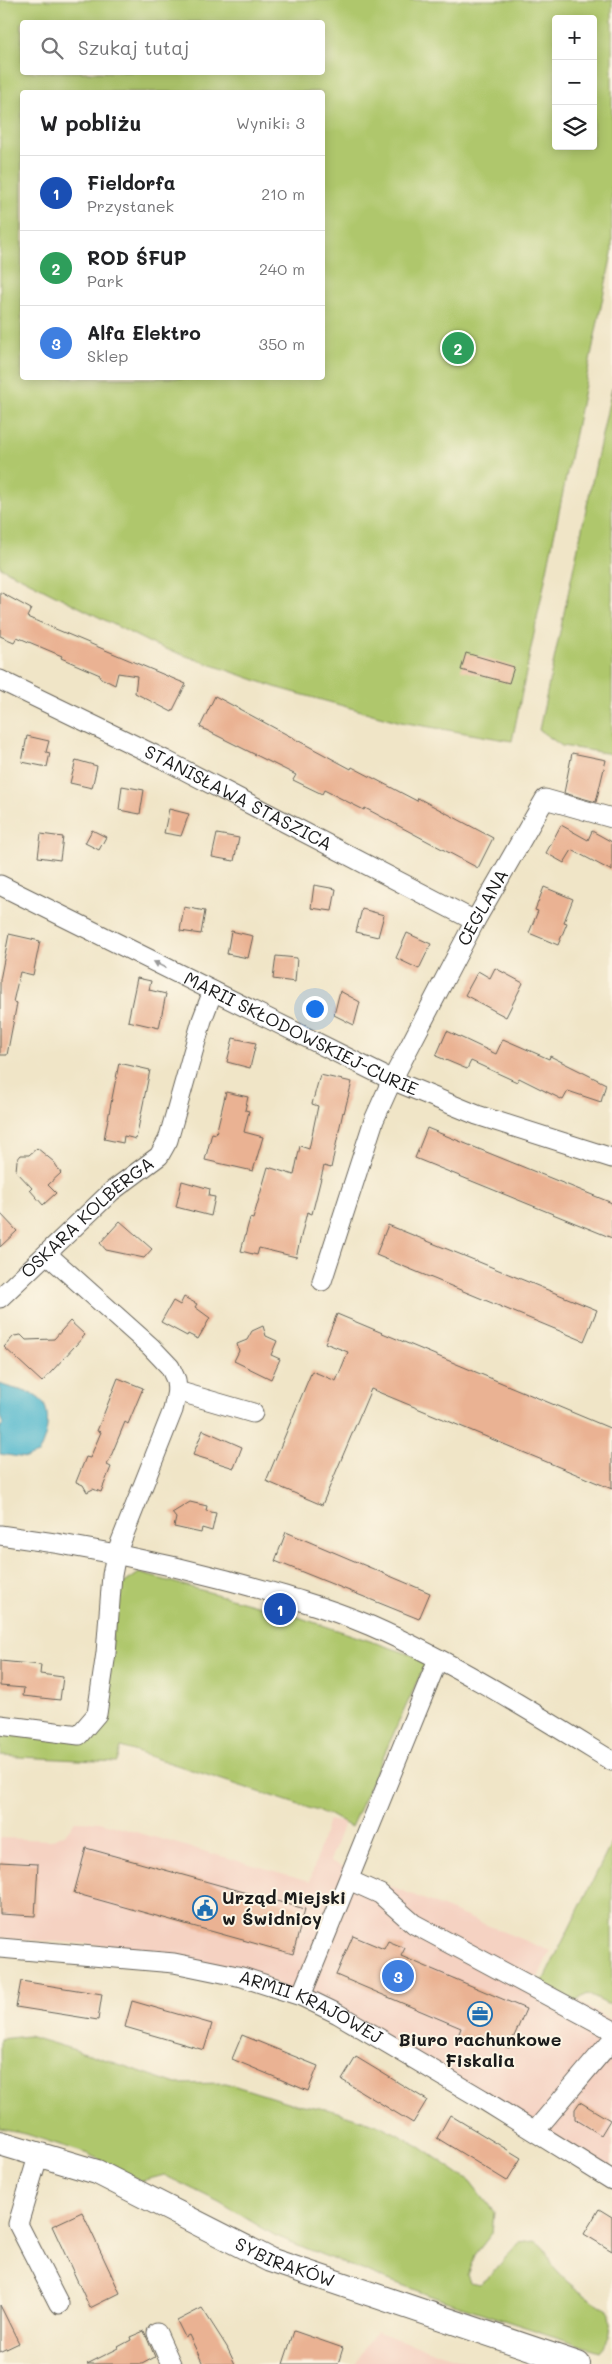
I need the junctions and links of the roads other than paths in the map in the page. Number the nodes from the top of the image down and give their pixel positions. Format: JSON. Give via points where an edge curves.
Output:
{"nodes":[{"id":1,"x":0,"y":680,"type":"edge"},
{"id":2,"x":612,"y":818,"type":"edge"},
{"id":3,"x":0,"y":885,"type":"edge"},
{"id":4,"x":476,"y":921,"type":"junction"},
{"id":5,"x":213,"y":991,"type":"junction"},
{"id":6,"x":392,"y":1080,"type":"junction"},
{"id":7,"x":612,"y":1158,"type":"edge"},
{"id":8,"x":48,"y":1255,"type":"junction"},
{"id":9,"x":322,"y":1281,"type":"dead end"},
{"id":10,"x":0,"y":1298,"type":"edge"},
{"id":11,"x":177,"y":1390,"type":"junction"},
{"id":12,"x":253,"y":1413,"type":"dead end"},
{"id":13,"x":0,"y":1535,"type":"edge"},
{"id":14,"x":116,"y":1554,"type":"junction"},
{"id":15,"x":438,"y":1659,"type":"junction"},
{"id":16,"x":0,"y":1724,"type":"edge"},
{"id":17,"x":609,"y":1753,"type":"edge"},
{"id":18,"x":349,"y":1880,"type":"junction"},
{"id":19,"x":0,"y":1948,"type":"edge"},
{"id":20,"x":301,"y":1996,"type":"junction"},
{"id":21,"x":612,"y":2030,"type":"edge"},
{"id":22,"x":612,"y":2040,"type":"edge"},
{"id":23,"x":535,"y":2131,"type":"junction"},
{"id":24,"x":0,"y":2143,"type":"edge"},
{"id":25,"x":39,"y":2153,"type":"junction"},
{"id":26,"x":612,"y":2180,"type":"edge"},
{"id":27,"x":59,"y":2304,"type":"dead end"},
{"id":28,"x":157,"y":2333,"type":"dead end"},
{"id":29,"x":171,"y":2364,"type":"edge"},
{"id":30,"x":578,"y":2364,"type":"edge"}],
"edges":[{"from":1,"to":4,"type":"street","name":"STANISŁAWA STASZICA","via":[[165,760]]},
{"from":2,"to":4,"type":"street","name":"CEGLANA","via":[[545,799]]},
{"from":5,"to":3,"type":"street","name":"MARII SKŁODOWSKIEJ-CURIE","one_way":true},
{"from":4,"to":6,"type":"street","name":"CEGLANA"},
{"from":5,"to":6,"type":"street","name":"MARII SKŁODOWSKIEJ-CURIE"},
{"from":5,"to":8,"type":"street","name":"OSKARA KOLBERGA","via":[[168,1140],[159,1156],[112,1192]]},
{"from":6,"to":7,"type":"street","name":"MARII SKŁODOWSKIEJ-CURIE","via":[[478,1116]]},
{"from":6,"to":9,"type":"street","name":"CEGLANA","via":[[374,1120]]},
{"from":8,"to":10,"type":"street","name":"OSKARA KOLBERGA"},
{"from":8,"to":11,"type":"street","via":[[151,1347],[170,1367]]},
{"from":11,"to":12,"type":"street"},
{"from":11,"to":14,"type":"street"},
{"from":13,"to":14,"type":"street"},
{"from":14,"to":15,"type":"street","via":[[288,1596],[370,1626]]},
{"from":14,"to":16,"type":"street","via":[[97,1714],[79,1735]]},
{"from":15,"to":17,"type":"street"},
{"from":15,"to":18,"type":"street"},
{"from":18,"to":20,"type":"street"},
{"from":18,"to":21,"type":"street","via":[[380,1894],[414,1924]]},
{"from":19,"to":20,"type":"street","name":"ARMII KRAJOWEJ","via":[[174,1963],[242,1977]]},
{"from":20,"to":23,"type":"street","name":"ARMII KRAJOWEJ","via":[[338,2014]]},
{"from":22,"to":23,"type":"street"},
{"from":23,"to":26,"type":"street","name":"ARMII KRAJOWEJ"},
{"from":24,"to":25,"type":"street","name":"SYBIRAKÓW"},
{"from":25,"to":27,"type":"street","via":[[18,2224]]},
{"from":25,"to":30,"type":"street","name":"SYBIRAKÓW","via":[[97,2172],[270,2260]]},
{"from":28,"to":29,"type":"street"}]}
